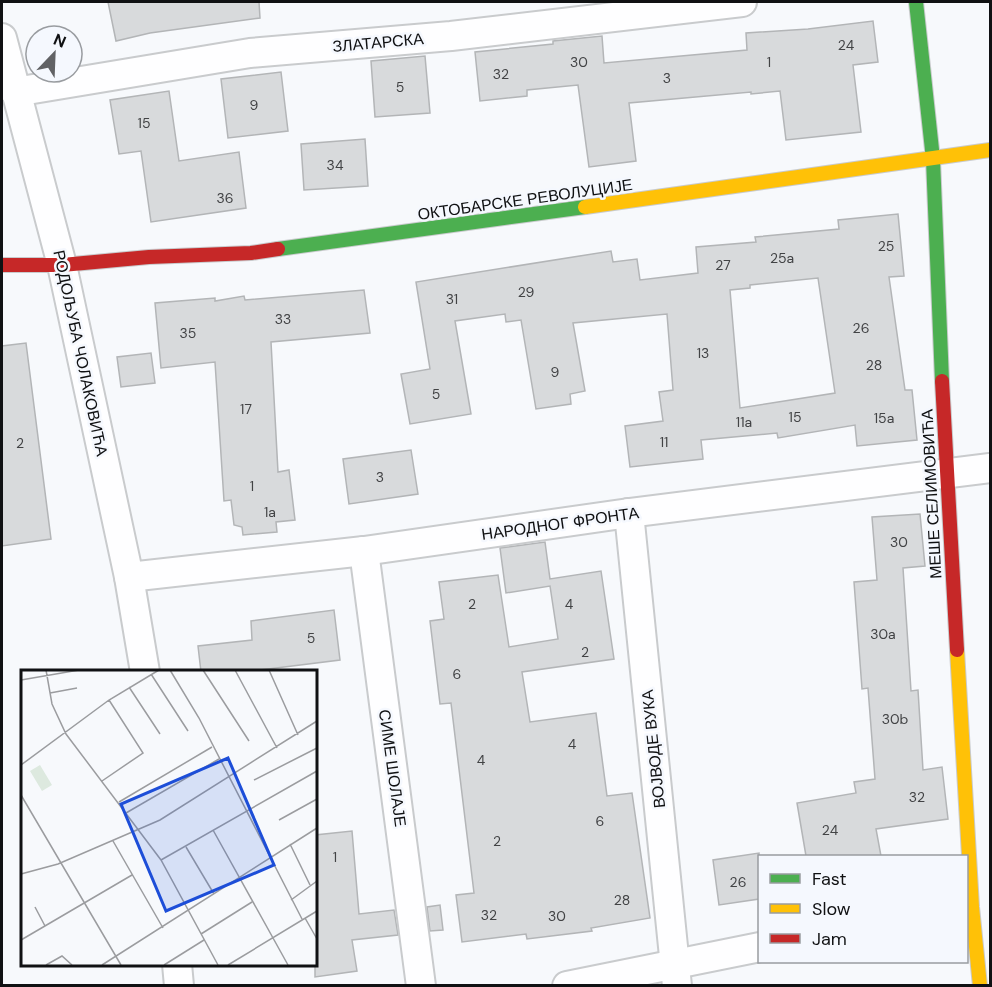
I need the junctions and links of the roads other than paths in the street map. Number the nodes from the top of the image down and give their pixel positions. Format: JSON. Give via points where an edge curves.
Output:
{"nodes":[{"id":1,"x":742,"y":2,"type":"edge"},
{"id":2,"x":916,"y":2,"type":"edge"},
{"id":3,"x":2,"y":38,"type":"edge"},
{"id":4,"x":15,"y":92,"type":"junction"},
{"id":5,"x":990,"y":150,"type":"edge"},
{"id":6,"x":933,"y":159,"type":"junction"},
{"id":7,"x":2,"y":265,"type":"edge"},
{"id":8,"x":62,"y":265,"type":"junction"},
{"id":9,"x":990,"y":468,"type":"edge"},
{"id":10,"x":946,"y":473,"type":"junction"},
{"id":11,"x":629,"y":513,"type":"junction"},
{"id":12,"x":364,"y":551,"type":"junction"},
{"id":13,"x":129,"y":577,"type":"junction"},
{"id":14,"x":145,"y":670,"type":"edge"},
{"id":15,"x":976,"y":907,"type":"edge"},
{"id":16,"x":758,"y":947,"type":"edge"},
{"id":17,"x":177,"y":966,"type":"edge"},
{"id":18,"x":676,"y":974,"type":"edge"},
{"id":19,"x":179,"y":986,"type":"edge"},
{"id":20,"x":421,"y":986,"type":"edge"},
{"id":21,"x":567,"y":986,"type":"edge"},
{"id":22,"x":980,"y":986,"type":"edge"}],
"edges":[{"from":1,"to":4,"type":"street","name":"ЗЛАТАРСКА","via":[[451,36],[250,52]]},
{"from":2,"to":6,"type":"street","name":"МЕШЕ СЕЛИМОВИЋА"},
{"from":3,"to":4,"type":"street","name":"РОДОЉУБА ЧОЛАКОВИЋА"},
{"from":4,"to":8,"type":"street","name":"РОДОЉУБА ЧОЛАКОВИЋА"},
{"from":5,"to":6,"type":"street","name":"ОКТОБАРСКЕ РЕВОЛУЦИЈЕ"},
{"from":6,"to":8,"type":"street","name":"ОКТОБАРСКЕ РЕВОЛУЦИЈЕ","via":[[252,253]]},
{"from":6,"to":10,"type":"street","name":"МЕШЕ СЕЛИМОВИЋА"},
{"from":7,"to":8,"type":"street","name":"ОКТОБАРСКЕ РЕВОЛУЦИЈЕ"},
{"from":8,"to":13,"type":"street","name":"РОДОЉУБА ЧОЛАКОВИЋА"},
{"from":9,"to":10,"type":"street","name":"НАРОДНОГ ФРОНТА"},
{"from":10,"to":11,"type":"street","name":"НАРОДНОГ ФРОНТА"},
{"from":10,"to":15,"type":"street","name":"МЕШЕ СЕЛИМОВИЋА"},
{"from":11,"to":12,"type":"street","name":"НАРОДНОГ ФРОНТА"},
{"from":11,"to":18,"type":"street","name":"ВОЈВОДЕ ВУКА"},
{"from":12,"to":13,"type":"street","name":"НАРОДНОГ ФРОНТА"},
{"from":12,"to":20,"type":"street","name":"СИМЕ ШОЛАЈЕ"},
{"from":13,"to":14,"type":"street","name":"РОДОЉУБА ЧОЛАКОВИЋА"},
{"from":15,"to":22,"type":"street","name":"МЕШЕ СЕЛИМОВИЋА"},
{"from":16,"to":18,"type":"street"},
{"from":17,"to":19,"type":"street"},
{"from":18,"to":21,"type":"street"}]}
